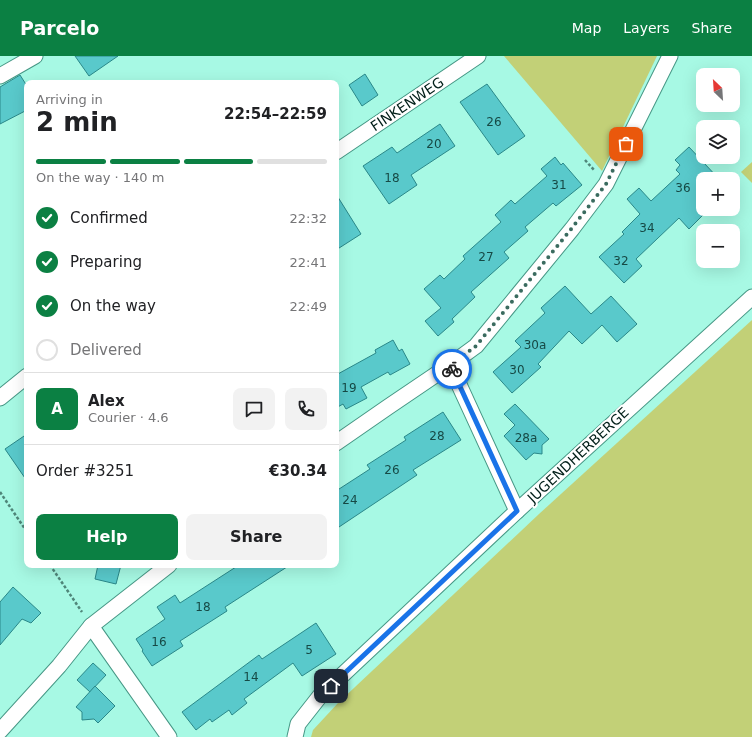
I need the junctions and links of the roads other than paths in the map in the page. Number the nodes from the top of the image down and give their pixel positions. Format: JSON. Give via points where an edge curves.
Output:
{"nodes":[{"id":1,"x":35,"y":56,"type":"edge"},
{"id":2,"x":478,"y":56,"type":"edge"},
{"id":3,"x":670,"y":56,"type":"edge"},
{"id":4,"x":0,"y":76,"type":"edge"},
{"id":5,"x":339,"y":150,"type":"edge"},
{"id":6,"x":752,"y":298,"type":"edge"},
{"id":7,"x":450,"y":365,"type":"junction"},
{"id":8,"x":24,"y":378,"type":"edge"},
{"id":9,"x":0,"y":398,"type":"edge"},
{"id":10,"x":339,"y":441,"type":"edge"},
{"id":11,"x":517,"y":511,"type":"junction"},
{"id":12,"x":165,"y":568,"type":"edge"},
{"id":13,"x":91,"y":626,"type":"junction"},
{"id":14,"x":0,"y":731,"type":"edge"},
{"id":15,"x":169,"y":737,"type":"edge"},
{"id":16,"x":295,"y":737,"type":"edge"}],
"edges":[{"from":1,"to":4,"type":"street"},
{"from":2,"to":5,"type":"street","name":"FINKENWEG"},
{"from":3,"to":7,"type":"street","via":[[606,184],[476,346]]},
{"from":6,"to":11,"type":"street","name":"JUGENDHERBERGE"},
{"from":7,"to":10,"type":"street"},
{"from":7,"to":11,"type":"street"},
{"from":8,"to":9,"type":"street"},
{"from":11,"to":16,"type":"street","name":"JUGENDHERBERGE","via":[[320,696],[298,724]]},
{"from":12,"to":13,"type":"street"},
{"from":13,"to":14,"type":"street","via":[[59,666]]},
{"from":13,"to":15,"type":"street"}]}
